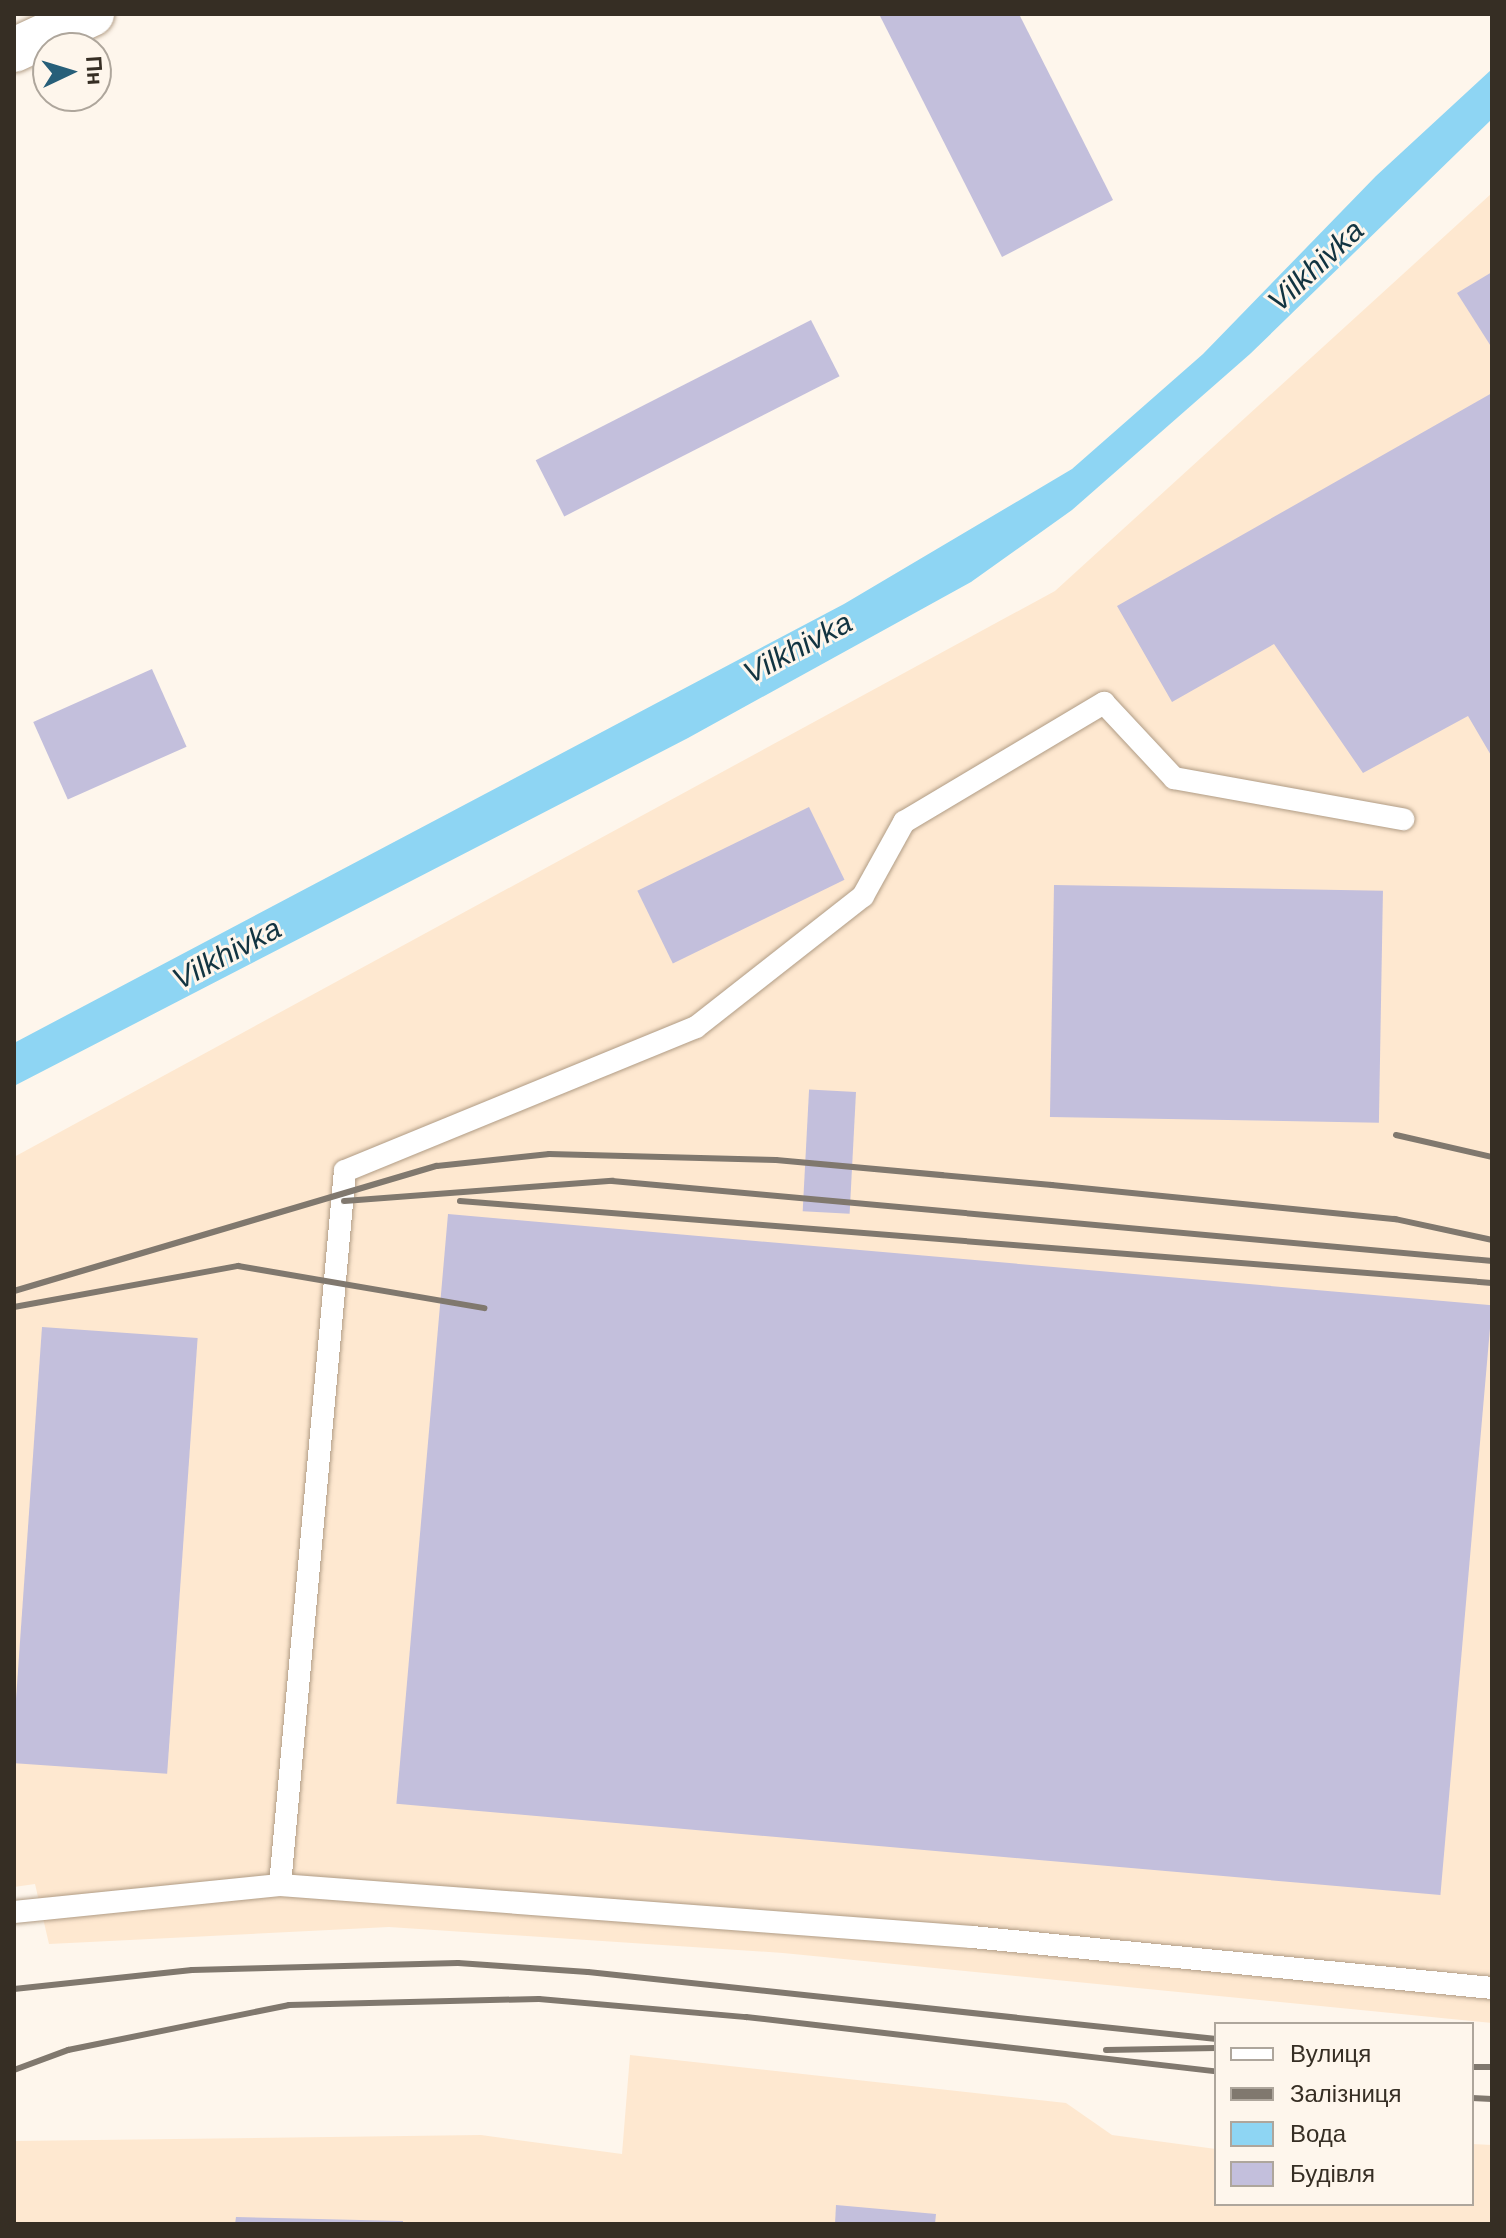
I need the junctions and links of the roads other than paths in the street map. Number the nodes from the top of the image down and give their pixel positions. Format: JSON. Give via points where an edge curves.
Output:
{"nodes":[{"id":1,"x":92,"y":14,"type":"edge"},
{"id":2,"x":14,"y":50,"type":"edge"},
{"id":3,"x":1403,"y":819,"type":"dead end"},
{"id":4,"x":280,"y":1885,"type":"junction"},
{"id":5,"x":14,"y":1912,"type":"edge"},
{"id":6,"x":1492,"y":1988,"type":"edge"}],
"edges":[{"from":1,"to":2,"type":"street"},
{"from":3,"to":4,"type":"lane","via":[[1174,778],[1104,703],[904,822],[863,896],[696,1027],[345,1171]]},
{"from":4,"to":5,"type":"lane"},
{"from":4,"to":6,"type":"lane","via":[[972,1937]]}]}
